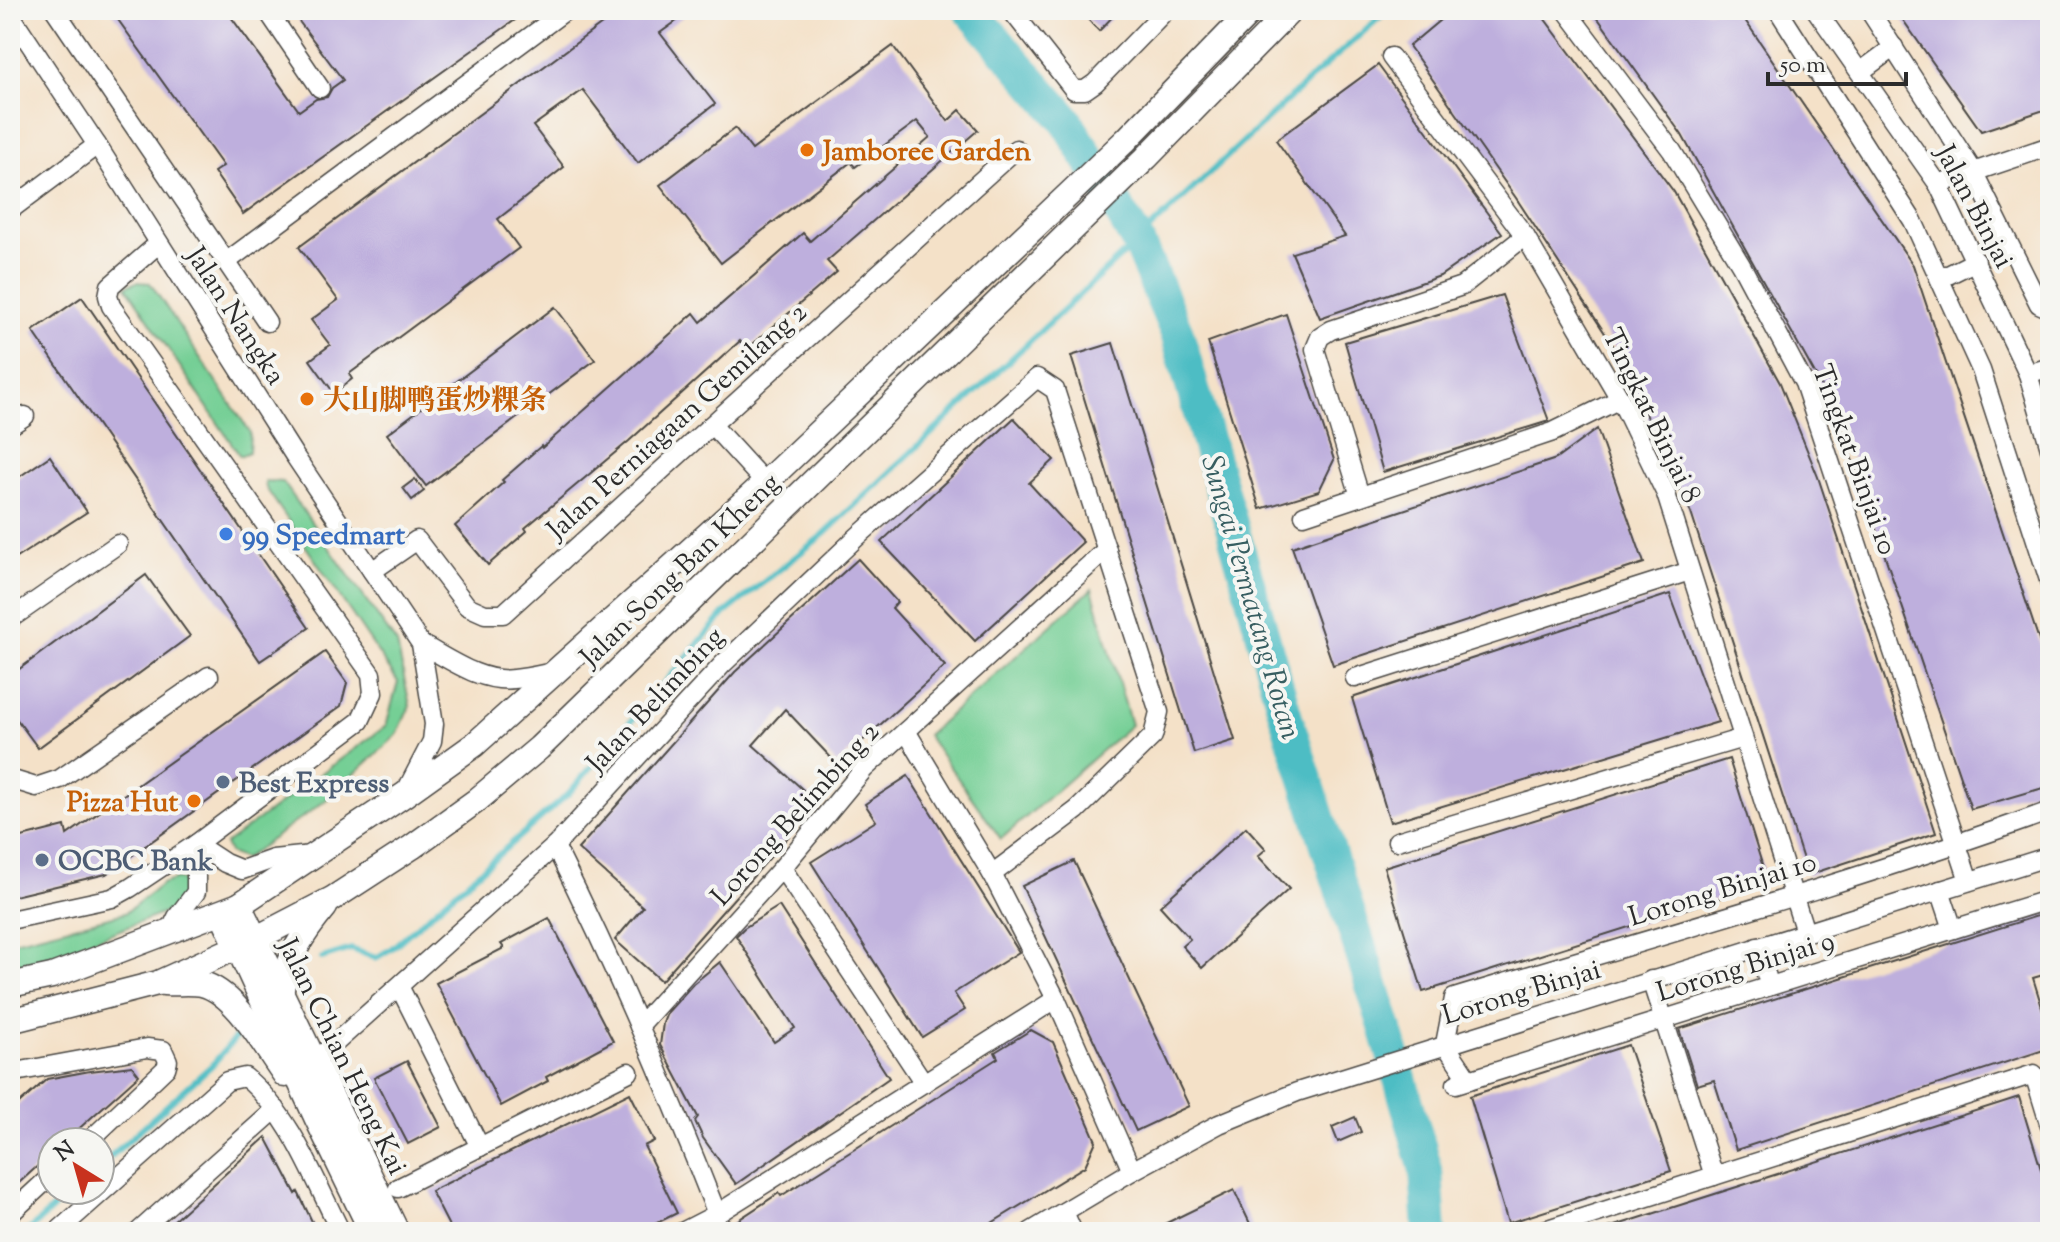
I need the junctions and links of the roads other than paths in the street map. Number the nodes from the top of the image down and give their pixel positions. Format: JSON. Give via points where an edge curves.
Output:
{"nodes":[{"id":1,"x":55,"y":10,"type":"edge"},
{"id":2,"x":566,"y":10,"type":"edge"},
{"id":3,"x":1011,"y":10,"type":"edge"},
{"id":4,"x":1166,"y":10,"type":"edge"},
{"id":5,"x":1252,"y":10,"type":"edge"},
{"id":6,"x":1291,"y":10,"type":"edge"},
{"id":7,"x":1566,"y":10,"type":"edge"},
{"id":8,"x":1778,"y":10,"type":"edge"},
{"id":9,"x":1816,"y":10,"type":"edge"},
{"id":10,"x":1869,"y":10,"type":"edge"},
{"id":11,"x":274,"y":13,"type":"edge"},
{"id":12,"x":10,"y":14,"type":"edge"},
{"id":13,"x":16,"y":35,"type":"edge"},
{"id":14,"x":1894,"y":47,"type":"junction"},
{"id":15,"x":1391,"y":57,"type":"dead end"},
{"id":16,"x":1860,"y":72,"type":"junction"},
{"id":17,"x":320,"y":88,"type":"dead end"},
{"id":18,"x":97,"y":145,"type":"junction"},
{"id":19,"x":2050,"y":146,"type":"edge"},
{"id":20,"x":1016,"y":149,"type":"dead end"},
{"id":21,"x":1973,"y":171,"type":"junction"},
{"id":22,"x":1938,"y":184,"type":"junction"},
{"id":23,"x":10,"y":210,"type":"edge"},
{"id":24,"x":1525,"y":236,"type":"junction"},
{"id":25,"x":158,"y":244,"type":"junction"},
{"id":26,"x":1976,"y":261,"type":"junction"},
{"id":27,"x":226,"y":262,"type":"junction"},
{"id":28,"x":1940,"y":279,"type":"junction"},
{"id":29,"x":2050,"y":309,"type":"edge"},
{"id":30,"x":267,"y":322,"type":"dead end"},
{"id":31,"x":2050,"y":367,"type":"edge"},
{"id":32,"x":2028,"y":374,"type":"junction"},
{"id":33,"x":1620,"y":399,"type":"junction"},
{"id":34,"x":712,"y":425,"type":"junction"},
{"id":35,"x":2050,"y":448,"type":"edge"},
{"id":36,"x":765,"y":483,"type":"junction"},
{"id":37,"x":1360,"y":496,"type":"junction"},
{"id":38,"x":1304,"y":515,"type":"dead end"},
{"id":39,"x":118,"y":544,"type":"dead end"},
{"id":40,"x":1107,"y":549,"type":"junction"},
{"id":41,"x":372,"y":571,"type":"junction"},
{"id":42,"x":1690,"y":571,"type":"junction"},
{"id":43,"x":2050,"y":583,"type":"edge"},
{"id":44,"x":10,"y":619,"type":"edge"},
{"id":45,"x":421,"y":644,"type":"junction"},
{"id":46,"x":558,"y":671,"type":"junction"},
{"id":47,"x":209,"y":676,"type":"dead end"},
{"id":48,"x":1355,"y":678,"type":"dead end"},
{"id":49,"x":906,"y":731,"type":"junction"},
{"id":50,"x":1743,"y":738,"type":"junction"},
{"id":51,"x":10,"y":779,"type":"edge"},
{"id":52,"x":404,"y":795,"type":"junction"},
{"id":53,"x":2050,"y":811,"type":"edge"},
{"id":54,"x":1397,"y":841,"type":"dead end"},
{"id":55,"x":196,"y":844,"type":"junction"},
{"id":56,"x":1958,"y":844,"type":"junction"},
{"id":57,"x":555,"y":846,"type":"junction"},
{"id":58,"x":314,"y":854,"type":"junction"},
{"id":59,"x":2050,"y":856,"type":"edge"},
{"id":60,"x":782,"y":868,"type":"junction"},
{"id":61,"x":992,"y":874,"type":"junction"},
{"id":62,"x":1969,"y":881,"type":"junction"},
{"id":63,"x":1940,"y":890,"type":"junction"},
{"id":64,"x":1793,"y":896,"type":"junction"},
{"id":65,"x":332,"y":899,"type":"junction"},
{"id":66,"x":2050,"y":899,"type":"edge"},
{"id":67,"x":231,"y":909,"type":"junction"},
{"id":68,"x":10,"y":920,"type":"edge"},
{"id":69,"x":1953,"y":929,"type":"junction"},
{"id":70,"x":1805,"y":932,"type":"junction"},
{"id":71,"x":169,"y":933,"type":"junction"},
{"id":72,"x":246,"y":944,"type":"junction"},
{"id":73,"x":1757,"y":947,"type":"junction"},
{"id":74,"x":1651,"y":980,"type":"junction"},
{"id":75,"x":158,"y":983,"type":"junction"},
{"id":76,"x":10,"y":985,"type":"edge"},
{"id":77,"x":1770,"y":986,"type":"junction"},
{"id":78,"x":400,"y":988,"type":"junction"},
{"id":79,"x":281,"y":992,"type":"junction"},
{"id":80,"x":1056,"y":999,"type":"junction"},
{"id":81,"x":1664,"y":1019,"type":"junction"},
{"id":82,"x":10,"y":1021,"type":"edge"},
{"id":83,"x":639,"y":1026,"type":"junction"},
{"id":84,"x":1436,"y":1047,"type":"junction"},
{"id":85,"x":314,"y":1062,"type":"junction"},
{"id":86,"x":629,"y":1072,"type":"dead end"},
{"id":87,"x":10,"y":1073,"type":"edge"},
{"id":88,"x":924,"y":1083,"type":"junction"},
{"id":89,"x":276,"y":1109,"type":"junction"},
{"id":90,"x":317,"y":1119,"type":"junction"},
{"id":91,"x":105,"y":1126,"type":"edge"},
{"id":92,"x":2050,"y":1126,"type":"edge"},
{"id":93,"x":480,"y":1147,"type":"junction"},
{"id":94,"x":1132,"y":1171,"type":"junction"},
{"id":95,"x":1714,"y":1176,"type":"junction"},
{"id":96,"x":398,"y":1188,"type":"dead end"},
{"id":97,"x":36,"y":1190,"type":"edge"},
{"id":98,"x":1064,"y":1212,"type":"junction"},
{"id":99,"x":10,"y":1214,"type":"edge"},
{"id":100,"x":717,"y":1214,"type":"junction"},
{"id":101,"x":57,"y":1232,"type":"edge"},
{"id":102,"x":138,"y":1232,"type":"edge"},
{"id":103,"x":341,"y":1232,"type":"edge"},
{"id":104,"x":372,"y":1232,"type":"edge"},
{"id":105,"x":397,"y":1232,"type":"edge"},
{"id":106,"x":682,"y":1232,"type":"edge"},
{"id":107,"x":1030,"y":1232,"type":"edge"},
{"id":108,"x":1073,"y":1232,"type":"edge"},
{"id":109,"x":1538,"y":1232,"type":"edge"}],
"edges":[{"from":1,"to":27,"type":"street"},
{"from":2,"to":27,"type":"street"},
{"from":3,"to":4,"type":"street","via":[[1074,90],[1095,83]]},
{"from":5,"to":36,"type":"main road","name":"Jalan Song Ban Kheng","via":[[1126,140]]},
{"from":6,"to":65,"type":"main road","name":"Jalan Song Ban Kheng","via":[[1146,158],[539,748],[476,801]]},
{"from":7,"to":56,"type":"street","name":"Tingkat Binjai 10","via":[[1672,151],[1804,383]]},
{"from":8,"to":28,"type":"street","via":[[1913,221]]},
{"from":9,"to":16,"type":"street","name":"Jalan Binjai"},
{"from":10,"to":14,"type":"street"},
{"from":11,"to":17,"type":"street"},
{"from":12,"to":13,"type":"street","name":"Jalan Nangka"},
{"from":13,"to":18,"type":"street","name":"Jalan Nangka"},
{"from":14,"to":16,"type":"street"},
{"from":14,"to":21,"type":"street"},
{"from":15,"to":24,"type":"street","name":"Tingkat Binjai 8"},
{"from":16,"to":22,"type":"street","name":"Jalan Binjai"},
{"from":18,"to":23,"type":"street"},
{"from":18,"to":25,"type":"street","name":"Jalan Nangka"},
{"from":19,"to":21,"type":"street"},
{"from":20,"to":34,"type":"street","name":"Jalan Perniagaan Gemilang 2"},
{"from":21,"to":22,"type":"street"},
{"from":21,"to":29,"type":"street","via":[[2039,304]]},
{"from":22,"to":26,"type":"street","name":"Jalan Binjai"},
{"from":24,"to":33,"type":"street","name":"Tingkat Binjai 8"},
{"from":24,"to":37,"type":"street","via":[[1462,286],[1320,337],[1315,349]]},
{"from":25,"to":41,"type":"street","name":"Jalan Nangka"},
{"from":25,"to":55,"type":"street","via":[[110,286],[111,306],[371,674],[373,693],[360,721]]},
{"from":26,"to":28,"type":"street"},
{"from":26,"to":32,"type":"street","name":"Jalan Binjai"},
{"from":27,"to":30,"type":"street"},
{"from":28,"to":43,"type":"street","via":[[1981,370]]},
{"from":31,"to":32,"type":"street"},
{"from":32,"to":35,"type":"street","name":"Jalan Binjai"},
{"from":33,"to":37,"type":"street","via":[[1553,432]]},
{"from":33,"to":42,"type":"street","name":"Tingkat Binjai 8","via":[[1666,494]]},
{"from":34,"to":36,"type":"street"},
{"from":34,"to":41,"type":"street","name":"Jalan Perniagaan Gemilang 2","via":[[503,614],[467,606],[417,540]]},
{"from":36,"to":46,"type":"main road","name":"Jalan Song Ban Kheng"},
{"from":37,"to":38,"type":"street"},
{"from":39,"to":44,"type":"street"},
{"from":40,"to":49,"type":"street","name":"Lorong Belimbing 2"},
{"from":40,"to":57,"type":"street","name":"Jalan Belimbing","via":[[1055,390],[1037,378],[723,664]]},
{"from":40,"to":61,"type":"street","via":[[1159,712],[1153,736],[1077,810]]},
{"from":41,"to":45,"type":"street","name":"Jalan Nangka"},
{"from":42,"to":48,"type":"street"},
{"from":42,"to":50,"type":"street","name":"Tingkat Binjai 8"},
{"from":45,"to":46,"type":"street","name":"Jalan Nangka","via":[[493,678],[512,680]]},
{"from":45,"to":52,"type":"street","name":"Jalan Nangka","via":[[434,724],[432,741]]},
{"from":46,"to":52,"type":"main road","name":"Jalan Song Ban Kheng","via":[[474,745]]},
{"from":47,"to":51,"type":"street","via":[[60,779],[36,787]]},
{"from":49,"to":60,"type":"street","name":"Lorong Belimbing 2","via":[[864,769]]},
{"from":49,"to":61,"type":"street"},
{"from":50,"to":54,"type":"street"},
{"from":50,"to":64,"type":"street","name":"Tingkat Binjai 8"},
{"from":52,"to":58,"type":"main road","name":"Jalan Song Ban Kheng"},
{"from":53,"to":56,"type":"street","name":"Lorong Binjai 10"},
{"from":55,"to":58,"type":"street","via":[[242,870],[273,859]]},
{"from":55,"to":68,"type":"street","via":[[112,898]]},
{"from":55,"to":71,"type":"street","via":[[196,892]]},
{"from":56,"to":62,"type":"street","name":"Tingkat Binjai 10"},
{"from":56,"to":64,"type":"street","name":"Lorong Binjai 10"},
{"from":57,"to":78,"type":"street","name":"Jalan Belimbing"},
{"from":57,"to":83,"type":"street"},
{"from":58,"to":67,"type":"main road","name":"Jalan Song Ban Kheng"},
{"from":59,"to":62,"type":"street","name":"Lorong Binjai"},
{"from":60,"to":83,"type":"street","name":"Lorong Belimbing 2"},
{"from":60,"to":88,"type":"street"},
{"from":61,"to":80,"type":"street"},
{"from":62,"to":63,"type":"street","name":"Lorong Binjai"},
{"from":63,"to":69,"type":"street"},
{"from":63,"to":70,"type":"street","name":"Lorong Binjai"},
{"from":64,"to":70,"type":"street","name":"Tingkat Binjai 8"},
{"from":64,"to":84,"type":"street","name":"Lorong Binjai 10","via":[[1454,998]]},
{"from":65,"to":72,"type":"main road","name":"Jalan Song Ban Kheng"},
{"from":65,"to":79,"type":"main road","via":[[288,961]]},
{"from":66,"to":69,"type":"street","name":"Lorong Binjai 9"},
{"from":67,"to":71,"type":"main road","name":"Jalan Song Ban Kheng"},
{"from":67,"to":72,"type":"main road","name":"Jalan Chian Heng Kai"},
{"from":69,"to":77,"type":"street","name":"Lorong Binjai 9"},
{"from":70,"to":73,"type":"street","name":"Lorong Binjai"},
{"from":71,"to":76,"type":"main road","name":"Jalan Song Ban Kheng","via":[[52,976]]},
{"from":72,"to":75,"type":"main road","name":"Jalan Song Ban Kheng"},
{"from":72,"to":79,"type":"main road","name":"Jalan Chian Heng Kai"},
{"from":72,"to":90,"type":"main road","name":"Jalan Chian Heng Kai"},
{"from":73,"to":74,"type":"street","name":"Lorong Binjai"},
{"from":73,"to":77,"type":"street"},
{"from":74,"to":81,"type":"street"},
{"from":74,"to":84,"type":"street","name":"Lorong Binjai"},
{"from":75,"to":82,"type":"main road","name":"Jalan Song Ban Kheng"},
{"from":75,"to":90,"type":"main road","via":[[201,984],[219,991],[234,1004]]},
{"from":77,"to":81,"type":"street","name":"Lorong Binjai 9"},
{"from":78,"to":85,"type":"street","name":"Jalan Belimbing"},
{"from":78,"to":93,"type":"street"},
{"from":79,"to":85,"type":"main road","name":"Jalan Chian Heng Kai"},
{"from":80,"to":88,"type":"street"},
{"from":80,"to":94,"type":"street"},
{"from":81,"to":84,"type":"street","name":"Lorong Binjai 9","via":[[1463,1082]]},
{"from":81,"to":95,"type":"street"},
{"from":83,"to":100,"type":"street"},
{"from":84,"to":94,"type":"street","name":"Lorong Binjai","via":[[1219,1124]]},
{"from":85,"to":105,"type":"main road","name":"Jalan Chian Heng Kai"},
{"from":86,"to":93,"type":"street"},
{"from":87,"to":91,"type":"street","via":[[147,1048],[163,1050],[166,1068]]},
{"from":88,"to":100,"type":"street"},
{"from":89,"to":101,"type":"street","via":[[245,1077],[227,1081]]},
{"from":89,"to":102,"type":"street"},
{"from":89,"to":103,"type":"street"},
{"from":90,"to":104,"type":"main road","name":"Jalan Chian Heng Kai"},
{"from":92,"to":95,"type":"street","via":[[2034,1074]]},
{"from":93,"to":96,"type":"street"},
{"from":94,"to":98,"type":"street","name":"Lorong Binjai"},
{"from":95,"to":109,"type":"street"},
{"from":97,"to":99,"type":"street"},
{"from":98,"to":107,"type":"street","name":"Lorong Binjai"},
{"from":98,"to":108,"type":"street"},
{"from":100,"to":106,"type":"street"}]}
